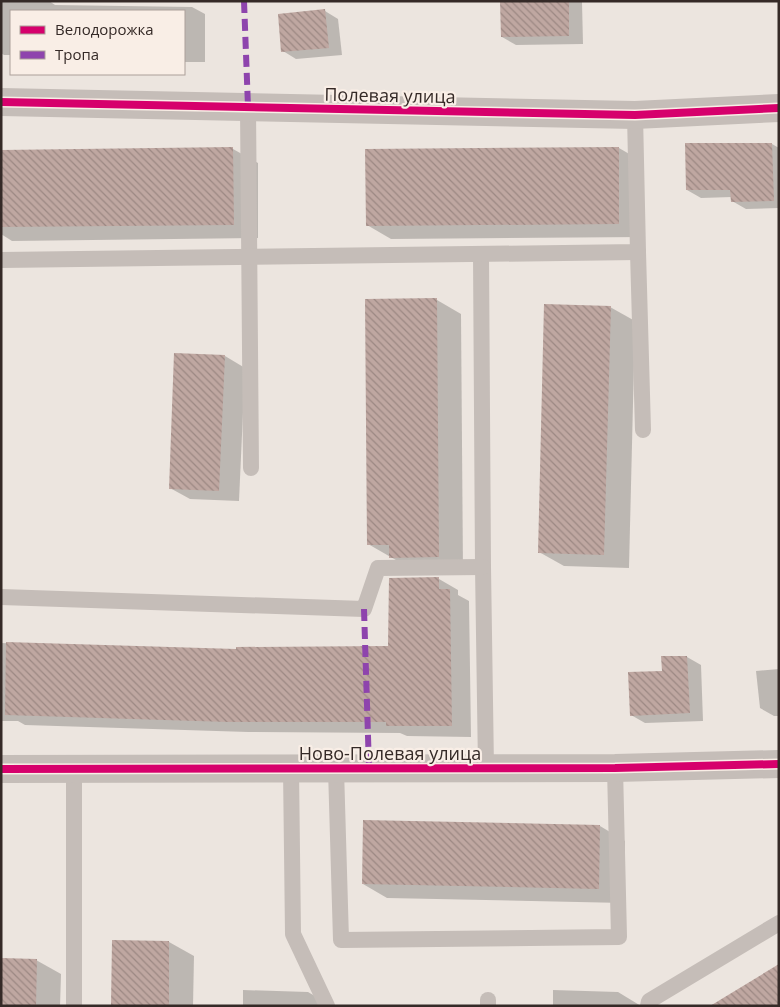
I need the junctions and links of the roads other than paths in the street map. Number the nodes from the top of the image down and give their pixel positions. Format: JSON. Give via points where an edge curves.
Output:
{"nodes":[{"id":1,"x":1,"y":102,"type":"edge"},
{"id":2,"x":248,"y":106,"type":"junction"},
{"id":3,"x":779,"y":108,"type":"edge"},
{"id":4,"x":635,"y":115,"type":"junction"},
{"id":5,"x":638,"y":252,"type":"junction"},
{"id":6,"x":481,"y":254,"type":"junction"},
{"id":7,"x":250,"y":257,"type":"junction"},
{"id":8,"x":1,"y":260,"type":"edge"},
{"id":9,"x":643,"y":430,"type":"dead end"},
{"id":10,"x":251,"y":468,"type":"dead end"},
{"id":11,"x":482,"y":567,"type":"junction"},
{"id":12,"x":1,"y":598,"type":"edge"},
{"id":13,"x":779,"y":764,"type":"edge"},
{"id":14,"x":486,"y":768,"type":"junction"},
{"id":15,"x":614,"y":768,"type":"junction"},
{"id":16,"x":74,"y":769,"type":"junction"},
{"id":17,"x":291,"y":769,"type":"junction"},
{"id":18,"x":336,"y":769,"type":"junction"},
{"id":19,"x":1,"y":770,"type":"edge"},
{"id":20,"x":779,"y":923,"type":"edge"},
{"id":21,"x":74,"y":1006,"type":"edge"},
{"id":22,"x":327,"y":1006,"type":"edge"},
{"id":23,"x":648,"y":1006,"type":"edge"}],
"edges":[{"from":1,"to":2,"type":"street","name":"Полевая улица"},
{"from":2,"to":4,"type":"street","name":"Полевая улица"},
{"from":2,"to":7,"type":"lane"},
{"from":3,"to":4,"type":"street","name":"Полевая улица"},
{"from":4,"to":5,"type":"lane"},
{"from":5,"to":6,"type":"lane"},
{"from":5,"to":9,"type":"lane"},
{"from":6,"to":7,"type":"lane"},
{"from":6,"to":11,"type":"lane"},
{"from":7,"to":8,"type":"lane"},
{"from":7,"to":10,"type":"lane"},
{"from":11,"to":12,"type":"lane","via":[[378,568],[364,609]]},
{"from":11,"to":14,"type":"lane"},
{"from":13,"to":15,"type":"street","name":"Ново-Полевая улица"},
{"from":14,"to":15,"type":"street","name":"Ново-Полевая улица"},
{"from":14,"to":18,"type":"street","name":"Ново-Полевая улица"},
{"from":15,"to":18,"type":"lane","via":[[619,937],[342,940]]},
{"from":16,"to":17,"type":"street","name":"Ново-Полевая улица"},
{"from":16,"to":19,"type":"street","name":"Ново-Полевая улица"},
{"from":16,"to":21,"type":"lane"},
{"from":17,"to":18,"type":"street","name":"Ново-Полевая улица"},
{"from":17,"to":22,"type":"lane","via":[[293,934]]},
{"from":20,"to":23,"type":"lane","via":[[648,1001]]}]}
